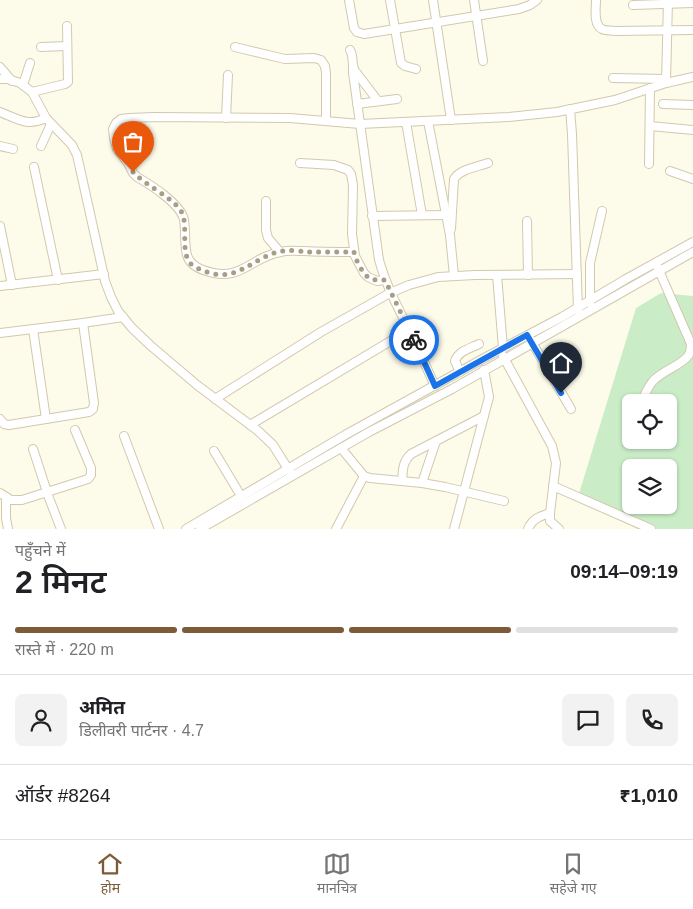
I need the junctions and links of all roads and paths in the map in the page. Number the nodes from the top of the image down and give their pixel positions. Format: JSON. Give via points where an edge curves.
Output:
{"nodes":[{"id":1,"x":349,"y":0,"type":"edge"},
{"id":2,"x":390,"y":0,"type":"edge"},
{"id":3,"x":433,"y":0,"type":"edge"},
{"id":4,"x":474,"y":0,"type":"edge"},
{"id":5,"x":515,"y":0,"type":"edge"},
{"id":6,"x":536,"y":0,"type":"edge"},
{"id":7,"x":596,"y":0,"type":"edge"},
{"id":8,"x":668,"y":2,"type":"edge"},
{"id":9,"x":693,"y":3,"type":"edge"},
{"id":10,"x":633,"y":5,"type":"dead end"},
{"id":11,"x":517,"y":9,"type":"junction"},
{"id":12,"x":477,"y":16,"type":"junction"},
{"id":13,"x":436,"y":22,"type":"junction"},
{"id":14,"x":67,"y":26,"type":"dead end"},
{"id":15,"x":394,"y":28,"type":"junction"},
{"id":16,"x":666,"y":30,"type":"junction"},
{"id":17,"x":693,"y":30,"type":"edge"},
{"id":18,"x":67,"y":46,"type":"junction"},
{"id":19,"x":235,"y":46,"type":"dead end"},
{"id":20,"x":41,"y":47,"type":"dead end"},
{"id":21,"x":350,"y":50,"type":"dead end"},
{"id":22,"x":484,"y":61,"type":"dead end"},
{"id":23,"x":30,"y":63,"type":"dead end"},
{"id":24,"x":0,"y":67,"type":"edge"},
{"id":25,"x":353,"y":68,"type":"junction"},
{"id":26,"x":416,"y":68,"type":"dead end"},
{"id":27,"x":228,"y":75,"type":"dead end"},
{"id":28,"x":693,"y":77,"type":"edge"},
{"id":29,"x":613,"y":78,"type":"dead end"},
{"id":30,"x":0,"y":79,"type":"edge"},
{"id":31,"x":12,"y":81,"type":"junction"},
{"id":32,"x":666,"y":81,"type":"junction"},
{"id":33,"x":23,"y":85,"type":"junction"},
{"id":34,"x":650,"y":88,"type":"junction"},
{"id":35,"x":32,"y":92,"type":"junction"},
{"id":36,"x":396,"y":99,"type":"dead end"},
{"id":37,"x":378,"y":101,"type":"junction"},
{"id":38,"x":357,"y":104,"type":"junction"},
{"id":39,"x":663,"y":104,"type":"dead end"},
{"id":40,"x":693,"y":105,"type":"edge"},
{"id":41,"x":570,"y":109,"type":"junction"},
{"id":42,"x":0,"y":112,"type":"edge"},
{"id":43,"x":226,"y":118,"type":"junction"},
{"id":44,"x":451,"y":120,"type":"junction"},
{"id":45,"x":48,"y":121,"type":"junction"},
{"id":46,"x":326,"y":121,"type":"junction"},
{"id":47,"x":428,"y":121,"type":"junction"},
{"id":48,"x":406,"y":122,"type":"junction"},
{"id":49,"x":360,"y":124,"type":"junction"},
{"id":50,"x":650,"y":126,"type":"junction"},
{"id":51,"x":693,"y":130,"type":"edge"},
{"id":52,"x":0,"y":146,"type":"edge"},
{"id":53,"x":40,"y":146,"type":"dead end"},
{"id":54,"x":13,"y":150,"type":"dead end"},
{"id":55,"x":300,"y":163,"type":"dead end"},
{"id":56,"x":488,"y":163,"type":"dead end"},
{"id":57,"x":649,"y":164,"type":"dead end"},
{"id":58,"x":34,"y":167,"type":"dead end"},
{"id":59,"x":670,"y":171,"type":"dead end"},
{"id":60,"x":693,"y":179,"type":"edge"},
{"id":61,"x":266,"y":201,"type":"dead end"},
{"id":62,"x":602,"y":211,"type":"dead end"},
{"id":63,"x":422,"y":215,"type":"junction"},
{"id":64,"x":446,"y":215,"type":"junction"},
{"id":65,"x":372,"y":216,"type":"junction"},
{"id":66,"x":527,"y":221,"type":"dead end"},
{"id":67,"x":0,"y":226,"type":"edge"},
{"id":68,"x":450,"y":235,"type":"junction"},
{"id":69,"x":693,"y":242,"type":"edge"},
{"id":70,"x":280,"y":252,"type":"junction"},
{"id":71,"x":354,"y":252,"type":"junction"},
{"id":72,"x":692,"y":253,"type":"edge"},
{"id":73,"x":655,"y":262,"type":"junction"},
{"id":74,"x":660,"y":271,"type":"junction"},
{"id":75,"x":104,"y":274,"type":"junction"},
{"id":76,"x":577,"y":274,"type":"junction"},
{"id":77,"x":497,"y":275,"type":"junction"},
{"id":78,"x":528,"y":275,"type":"junction"},
{"id":79,"x":454,"y":276,"type":"junction"},
{"id":80,"x":58,"y":280,"type":"junction"},
{"id":81,"x":385,"y":280,"type":"junction"},
{"id":82,"x":12,"y":285,"type":"junction"},
{"id":83,"x":0,"y":286,"type":"edge"},
{"id":84,"x":390,"y":293,"type":"junction"},
{"id":85,"x":590,"y":300,"type":"junction"},
{"id":86,"x":578,"y":307,"type":"junction"},
{"id":87,"x":591,"y":310,"type":"junction"},
{"id":88,"x":123,"y":317,"type":"junction"},
{"id":89,"x":579,"y":317,"type":"junction"},
{"id":90,"x":83,"y":323,"type":"junction"},
{"id":91,"x":33,"y":330,"type":"junction"},
{"id":92,"x":409,"y":330,"type":"junction"},
{"id":93,"x":0,"y":334,"type":"edge"},
{"id":94,"x":527,"y":335,"type":"junction"},
{"id":95,"x":532,"y":343,"type":"junction"},
{"id":96,"x":479,"y":344,"type":"dead end"},
{"id":97,"x":501,"y":349,"type":"junction"},
{"id":98,"x":505,"y":359,"type":"junction"},
{"id":99,"x":484,"y":370,"type":"junction"},
{"id":100,"x":460,"y":372,"type":"junction"},
{"id":101,"x":435,"y":386,"type":"junction"},
{"id":102,"x":645,"y":394,"type":"edge"},
{"id":103,"x":215,"y":398,"type":"junction"},
{"id":104,"x":571,"y":409,"type":"dead end"},
{"id":105,"x":484,"y":416,"type":"junction"},
{"id":106,"x":0,"y":419,"type":"edge"},
{"id":107,"x":46,"y":419,"type":"junction"},
{"id":108,"x":250,"y":425,"type":"junction"},
{"id":109,"x":75,"y":430,"type":"dead end"},
{"id":110,"x":124,"y":436,"type":"dead end"},
{"id":111,"x":436,"y":441,"type":"junction"},
{"id":112,"x":341,"y":448,"type":"junction"},
{"id":113,"x":33,"y":449,"type":"dead end"},
{"id":114,"x":214,"y":451,"type":"dead end"},
{"id":115,"x":290,"y":472,"type":"junction"},
{"id":116,"x":364,"y":476,"type":"junction"},
{"id":117,"x":402,"y":482,"type":"junction"},
{"id":118,"x":422,"y":483,"type":"junction"},
{"id":119,"x":553,"y":486,"type":"junction"},
{"id":120,"x":463,"y":491,"type":"junction"},
{"id":121,"x":47,"y":492,"type":"junction"},
{"id":122,"x":3,"y":495,"type":"edge"},
{"id":123,"x":241,"y":496,"type":"junction"},
{"id":124,"x":504,"y":501,"type":"dead end"},
{"id":125,"x":222,"y":512,"type":"junction"},
{"id":126,"x":550,"y":513,"type":"junction"},
{"id":127,"x":8,"y":529,"type":"edge"},
{"id":128,"x":61,"y":529,"type":"edge"},
{"id":129,"x":159,"y":529,"type":"edge"},
{"id":130,"x":186,"y":529,"type":"edge"},
{"id":131,"x":200,"y":529,"type":"edge"},
{"id":132,"x":336,"y":529,"type":"edge"},
{"id":133,"x":454,"y":529,"type":"edge"},
{"id":134,"x":528,"y":529,"type":"edge"},
{"id":135,"x":559,"y":529,"type":"edge"},
{"id":136,"x":651,"y":529,"type":"edge"}],
"edges":[{"from":1,"to":15,"type":"street","via":[[357,32]]},
{"from":2,"to":15,"type":"street"},
{"from":3,"to":13,"type":"street"},
{"from":4,"to":12,"type":"street"},
{"from":5,"to":11,"type":"street"},
{"from":6,"to":11,"type":"street"},
{"from":7,"to":16,"type":"street","via":[[597,24],[602,30]]},
{"from":8,"to":9,"type":"street"},
{"from":8,"to":10,"type":"street"},
{"from":8,"to":16,"type":"street"},
{"from":11,"to":12,"type":"street"},
{"from":12,"to":13,"type":"street"},
{"from":12,"to":22,"type":"street"},
{"from":13,"to":15,"type":"street"},
{"from":13,"to":44,"type":"street"},
{"from":14,"to":18,"type":"street"},
{"from":15,"to":26,"type":"street","via":[[401,63]]},
{"from":16,"to":17,"type":"street"},
{"from":16,"to":32,"type":"street"},
{"from":18,"to":20,"type":"street"},
{"from":18,"to":35,"type":"street","via":[[68,82]]},
{"from":19,"to":46,"type":"street","via":[[285,58],[321,60],[326,73]]},
{"from":21,"to":25,"type":"street"},
{"from":23,"to":33,"type":"street"},
{"from":24,"to":31,"type":"street"},
{"from":25,"to":37,"type":"street"},
{"from":25,"to":38,"type":"street"},
{"from":27,"to":43,"type":"street"},
{"from":28,"to":32,"type":"street"},
{"from":29,"to":32,"type":"street"},
{"from":30,"to":31,"type":"street"},
{"from":31,"to":33,"type":"street"},
{"from":32,"to":34,"type":"street"},
{"from":33,"to":35,"type":"street"},
{"from":34,"to":41,"type":"street","via":[[615,100]]},
{"from":34,"to":50,"type":"street"},
{"from":35,"to":45,"type":"street"},
{"from":36,"to":37,"type":"street"},
{"from":37,"to":38,"type":"street"},
{"from":38,"to":49,"type":"street"},
{"from":39,"to":40,"type":"street"},
{"from":41,"to":44,"type":"street"},
{"from":41,"to":76,"type":"street"},
{"from":42,"to":45,"type":"street","via":[[25,122]]},
{"from":43,"to":46,"type":"street"},
{"from":43,"to":70,"type":"street","via":[[121,119],[113,129],[114,138],[117,149],[133,172],[181,211],[188,258],[198,268],[211,273],[234,274],[270,254]]},
{"from":44,"to":47,"type":"street"},
{"from":45,"to":53,"type":"street"},
{"from":45,"to":75,"type":"street","via":[[72,144],[77,155]]},
{"from":46,"to":49,"type":"street"},
{"from":47,"to":48,"type":"street"},
{"from":47,"to":64,"type":"street"},
{"from":48,"to":49,"type":"street"},
{"from":48,"to":63,"type":"street"},
{"from":49,"to":65,"type":"street"},
{"from":50,"to":51,"type":"street"},
{"from":50,"to":57,"type":"street"},
{"from":52,"to":54,"type":"street"},
{"from":55,"to":71,"type":"street","via":[[334,165],[351,174]]},
{"from":56,"to":68,"type":"street","via":[[461,172],[454,179]]},
{"from":58,"to":80,"type":"street"},
{"from":59,"to":60,"type":"street"},
{"from":61,"to":70,"type":"street","via":[[268,238]]},
{"from":62,"to":85,"type":"street","via":[[590,263]]},
{"from":63,"to":64,"type":"street"},
{"from":63,"to":65,"type":"street"},
{"from":64,"to":68,"type":"street"},
{"from":65,"to":81,"type":"street","via":[[376,250]]},
{"from":66,"to":78,"type":"street"},
{"from":67,"to":82,"type":"street"},
{"from":68,"to":79,"type":"street"},
{"from":69,"to":73,"type":"street"},
{"from":70,"to":71,"type":"street"},
{"from":71,"to":81,"type":"street","via":[[368,277]]},
{"from":72,"to":74,"type":"street"},
{"from":73,"to":74,"type":"street"},
{"from":73,"to":85,"type":"street"},
{"from":74,"to":87,"type":"street"},
{"from":74,"to":102,"type":"street","via":[[691,344],[691,351],[658,376]]},
{"from":75,"to":80,"type":"street"},
{"from":75,"to":88,"type":"street","via":[[111,297]]},
{"from":76,"to":78,"type":"street"},
{"from":76,"to":86,"type":"street"},
{"from":77,"to":78,"type":"street"},
{"from":77,"to":79,"type":"street"},
{"from":77,"to":97,"type":"street"},
{"from":79,"to":84,"type":"street","via":[[438,277]]},
{"from":80,"to":82,"type":"street"},
{"from":81,"to":84,"type":"street"},
{"from":82,"to":83,"type":"street"},
{"from":84,"to":92,"type":"street"},
{"from":84,"to":103,"type":"street"},
{"from":85,"to":86,"type":"street"},
{"from":85,"to":87,"type":"street"},
{"from":86,"to":89,"type":"street"},
{"from":86,"to":94,"type":"street"},
{"from":87,"to":89,"type":"street"},
{"from":88,"to":90,"type":"street"},
{"from":88,"to":103,"type":"street","via":[[151,346]]},
{"from":89,"to":95,"type":"street"},
{"from":90,"to":91,"type":"street"},
{"from":90,"to":107,"type":"street","via":[[93,409]]},
{"from":91,"to":93,"type":"street"},
{"from":91,"to":107,"type":"street"},
{"from":92,"to":101,"type":"street"},
{"from":92,"to":108,"type":"street"},
{"from":94,"to":95,"type":"street"},
{"from":94,"to":97,"type":"street"},
{"from":95,"to":98,"type":"street"},
{"from":95,"to":104,"type":"street"},
{"from":96,"to":100,"type":"street","via":[[456,357]]},
{"from":97,"to":98,"type":"street"},
{"from":97,"to":100,"type":"street"},
{"from":98,"to":99,"type":"street"},
{"from":98,"to":119,"type":"street","via":[[552,446],[556,462]]},
{"from":99,"to":105,"type":"street","via":[[489,397]]},
{"from":99,"to":112,"type":"street"},
{"from":100,"to":101,"type":"street"},
{"from":101,"to":115,"type":"street","via":[[345,435]]},
{"from":103,"to":108,"type":"street"},
{"from":105,"to":111,"type":"street"},
{"from":105,"to":120,"type":"street"},
{"from":106,"to":107,"type":"street","via":[[9,425]]},
{"from":108,"to":115,"type":"street","via":[[272,445]]},
{"from":109,"to":121,"type":"street","via":[[91,475],[88,479]]},
{"from":110,"to":129,"type":"street"},
{"from":111,"to":117,"type":"street","via":[[406,458]]},
{"from":111,"to":118,"type":"street"},
{"from":112,"to":115,"type":"street"},
{"from":112,"to":116,"type":"street"},
{"from":113,"to":121,"type":"street"},
{"from":114,"to":123,"type":"street"},
{"from":115,"to":123,"type":"street"},
{"from":115,"to":125,"type":"street"},
{"from":116,"to":117,"type":"street"},
{"from":116,"to":132,"type":"street"},
{"from":117,"to":118,"type":"street"},
{"from":118,"to":120,"type":"street"},
{"from":119,"to":126,"type":"street"},
{"from":119,"to":136,"type":"street"},
{"from":120,"to":124,"type":"street"},
{"from":120,"to":133,"type":"street"},
{"from":121,"to":122,"type":"street","via":[[22,500],[11,500]]},
{"from":121,"to":128,"type":"street"},
{"from":122,"to":127,"type":"street"},
{"from":123,"to":125,"type":"street"},
{"from":125,"to":130,"type":"street"},
{"from":125,"to":131,"type":"street"},
{"from":126,"to":134,"type":"street","via":[[533,520]]},
{"from":126,"to":135,"type":"street","via":[[550,520]]}]}
